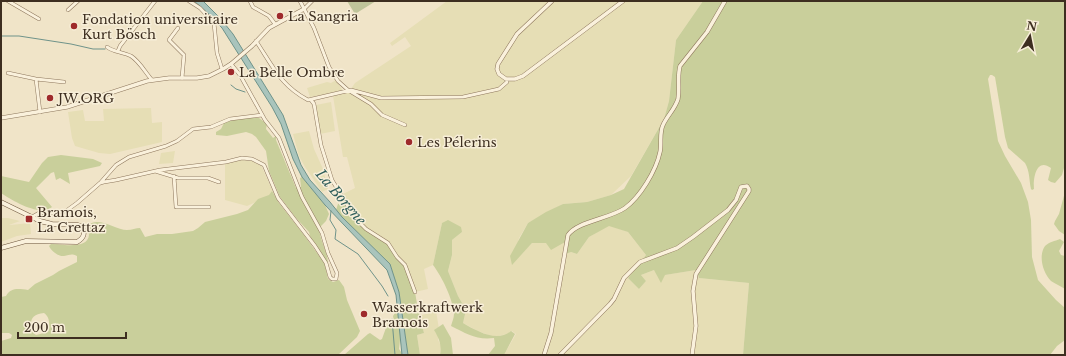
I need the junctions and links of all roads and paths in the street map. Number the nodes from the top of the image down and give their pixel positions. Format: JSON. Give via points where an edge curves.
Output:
{"nodes":[{"id":1,"x":8,"y":1,"type":"edge"},
{"id":2,"x":78,"y":1,"type":"edge"},
{"id":3,"x":155,"y":1,"type":"edge"},
{"id":4,"x":189,"y":1,"type":"edge"},
{"id":5,"x":250,"y":1,"type":"edge"},
{"id":6,"x":300,"y":1,"type":"edge"},
{"id":7,"x":312,"y":1,"type":"edge"},
{"id":8,"x":552,"y":1,"type":"edge"},
{"id":9,"x":622,"y":1,"type":"edge"},
{"id":10,"x":724,"y":1,"type":"edge"},
{"id":11,"x":304,"y":9,"type":"junction"},
{"id":12,"x":68,"y":10,"type":"dead end"},
{"id":13,"x":39,"y":18,"type":"dead end"},
{"id":14,"x":275,"y":24,"type":"junction"},
{"id":15,"x":178,"y":28,"type":"dead end"},
{"id":16,"x":256,"y":41,"type":"junction"},
{"id":17,"x":107,"y":47,"type":"dead end"},
{"id":18,"x":118,"y":51,"type":"junction"},
{"id":19,"x":231,"y":64,"type":"junction"},
{"id":20,"x":222,"y":69,"type":"junction"},
{"id":21,"x":8,"y":73,"type":"dead end"},
{"id":22,"x":182,"y":78,"type":"junction"},
{"id":23,"x":36,"y":80,"type":"junction"},
{"id":24,"x":152,"y":80,"type":"junction"},
{"id":25,"x":64,"y":82,"type":"dead end"},
{"id":26,"x":507,"y":82,"type":"dead end"},
{"id":27,"x":348,"y":90,"type":"junction"},
{"id":28,"x":311,"y":100,"type":"junction"},
{"id":29,"x":40,"y":112,"type":"junction"},
{"id":30,"x":262,"y":115,"type":"junction"},
{"id":31,"x":1,"y":118,"type":"edge"},
{"id":32,"x":405,"y":125,"type":"dead end"},
{"id":33,"x":155,"y":171,"type":"junction"},
{"id":34,"x":174,"y":176,"type":"junction"},
{"id":35,"x":219,"y":182,"type":"dead end"},
{"id":36,"x":100,"y":183,"type":"junction"},
{"id":37,"x":1,"y":202,"type":"edge"},
{"id":38,"x":209,"y":207,"type":"dead end"},
{"id":39,"x":32,"y":217,"type":"junction"},
{"id":40,"x":1,"y":248,"type":"edge"},
{"id":41,"x":415,"y":292,"type":"dead end"},
{"id":42,"x":544,"y":355,"type":"edge"},
{"id":43,"x":560,"y":355,"type":"edge"},
{"id":44,"x":692,"y":355,"type":"edge"}],
"edges":[{"from":1,"to":13,"type":"street"},
{"from":2,"to":12,"type":"street"},
{"from":3,"to":18,"type":"street"},
{"from":4,"to":20,"type":"street","via":[[200,8],[214,23],[217,53]]},
{"from":5,"to":14,"type":"street","via":[[253,7],[269,16]]},
{"from":6,"to":11,"type":"street"},
{"from":7,"to":11,"type":"street"},
{"from":8,"to":9,"type":"street","via":[[517,34],[499,61],[498,71],[503,78],[511,80],[523,76]]},
{"from":10,"to":42,"type":"street","via":[[707,32],[680,66],[678,98],[662,126],[659,158],[640,192],[619,212],[574,229],[568,235],[551,333]]},
{"from":11,"to":14,"type":"street"},
{"from":11,"to":27,"type":"street","via":[[332,71]]},
{"from":14,"to":16,"type":"street"},
{"from":15,"to":22,"type":"street","via":[[169,42],[184,55]]},
{"from":16,"to":19,"type":"street"},
{"from":16,"to":28,"type":"street","via":[[280,79],[295,92]]},
{"from":17,"to":18,"type":"street"},
{"from":18,"to":24,"type":"street","via":[[137,61]]},
{"from":19,"to":20,"type":"street"},
{"from":19,"to":30,"type":"street"},
{"from":20,"to":22,"type":"street","via":[[202,78]]},
{"from":21,"to":23,"type":"street"},
{"from":22,"to":24,"type":"street"},
{"from":23,"to":25,"type":"street"},
{"from":23,"to":29,"type":"street"},
{"from":24,"to":29,"type":"street","via":[[72,106]]},
{"from":26,"to":27,"type":"street","via":[[494,90],[458,97],[381,98]]},
{"from":27,"to":28,"type":"street"},
{"from":27,"to":32,"type":"street","via":[[371,104],[382,115]]},
{"from":28,"to":41,"type":"street","via":[[314,104],[321,146],[332,180],[355,218],[366,229],[388,243],[405,265]]},
{"from":29,"to":31,"type":"street"},
{"from":30,"to":33,"type":"street","via":[[279,138],[302,197],[322,232],[337,278],[330,277],[326,263],[315,246],[278,198],[263,164],[242,158]]},
{"from":30,"to":36,"type":"street","via":[[230,119],[211,127],[193,129],[166,146],[129,157],[116,165]]},
{"from":33,"to":34,"type":"street"},
{"from":33,"to":36,"type":"street"},
{"from":34,"to":35,"type":"street","via":[[208,178]]},
{"from":34,"to":38,"type":"street","via":[[176,207]]},
{"from":36,"to":39,"type":"street","via":[[66,210],[39,213]]},
{"from":37,"to":39,"type":"main road"},
{"from":39,"to":40,"type":"main road","via":[[47,223],[81,226],[84,230],[83,237],[77,242],[26,241]]},
{"from":43,"to":44,"type":"street","via":[[610,304],[624,278],[640,262],[677,248],[693,237],[728,210],[736,200],[741,187],[747,186],[749,192],[696,274],[693,291],[696,326]]}]}
